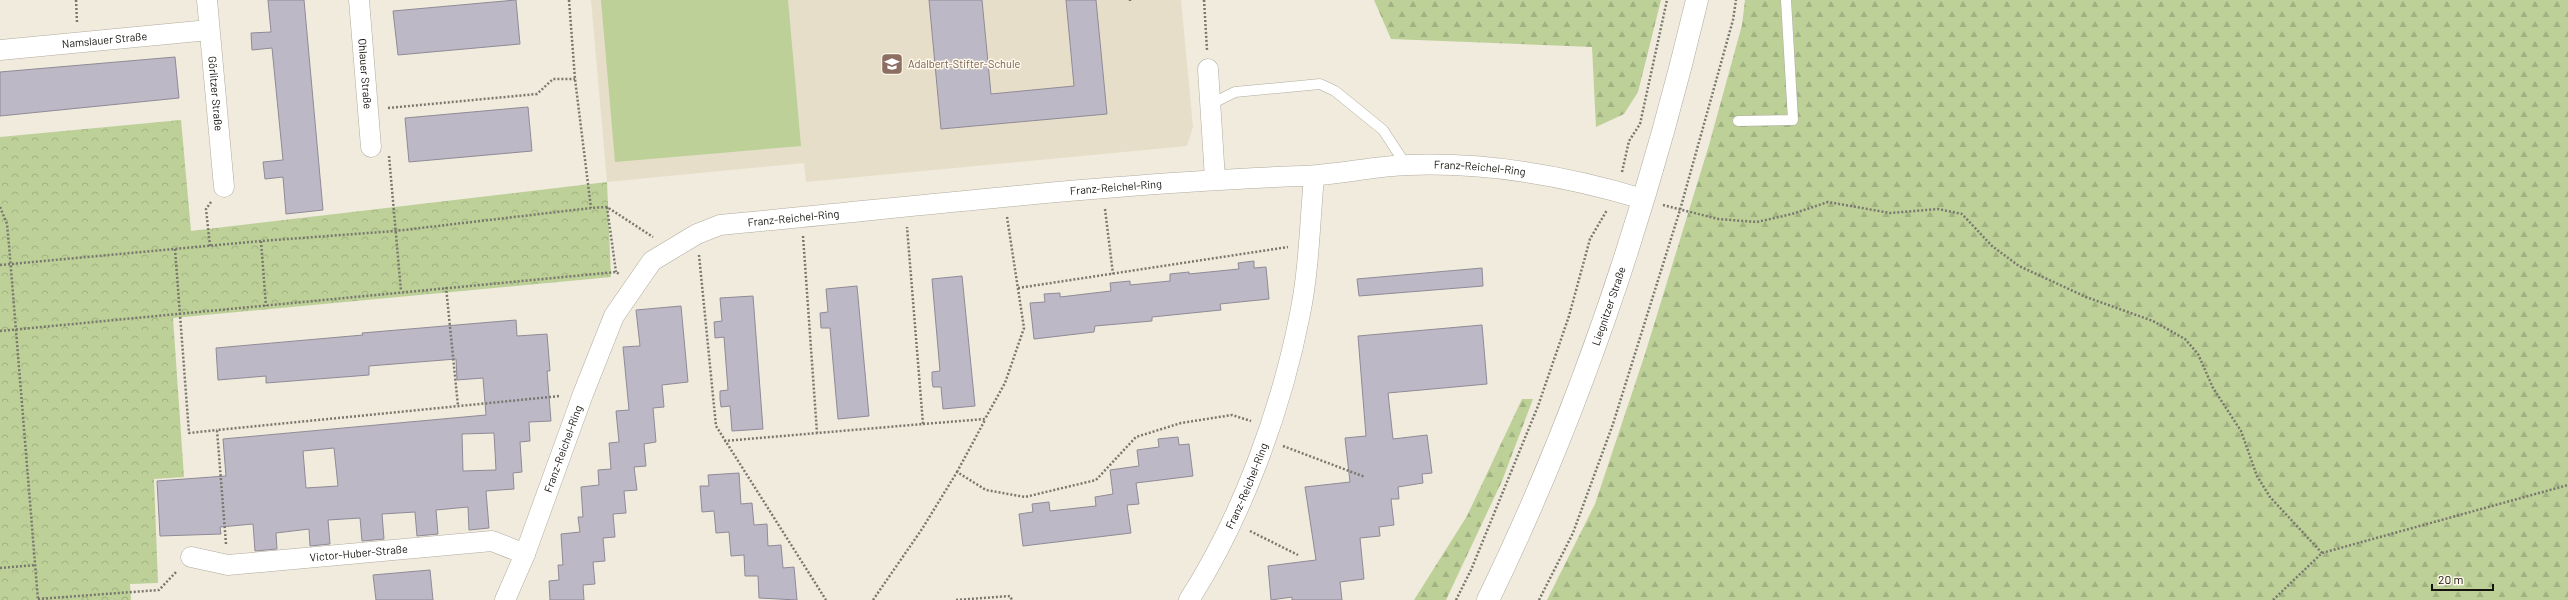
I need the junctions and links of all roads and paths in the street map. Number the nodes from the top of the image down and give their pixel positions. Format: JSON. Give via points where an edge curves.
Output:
{"nodes":[{"id":1,"x":206,"y":0,"type":"edge"},
{"id":2,"x":359,"y":0,"type":"edge"},
{"id":3,"x":569,"y":0,"type":"edge"},
{"id":4,"x":1204,"y":0,"type":"edge"},
{"id":5,"x":1667,"y":0,"type":"edge"},
{"id":6,"x":1697,"y":0,"type":"edge"},
{"id":7,"x":1736,"y":0,"type":"edge"},
{"id":8,"x":1786,"y":0,"type":"edge"},
{"id":9,"x":209,"y":30,"type":"junction"},
{"id":10,"x":0,"y":50,"type":"edge"},
{"id":11,"x":1208,"y":69,"type":"joint"},
{"id":12,"x":575,"y":79,"type":"junction"},
{"id":13,"x":1211,"y":104,"type":"junction"},
{"id":14,"x":367,"y":110,"type":"junction"},
{"id":15,"x":1738,"y":121,"type":"dead end"},
{"id":16,"x":380,"y":151,"type":"joint"},
{"id":17,"x":1406,"y":165,"type":"junction"},
{"id":18,"x":1314,"y":176,"type":"junction"},
{"id":19,"x":1215,"y":179,"type":"junction"},
{"id":20,"x":224,"y":187,"type":"joint"},
{"id":21,"x":1102,"y":188,"type":"junction"},
{"id":22,"x":1617,"y":191,"type":"junction"},
{"id":23,"x":1003,"y":197,"type":"junction"},
{"id":24,"x":1643,"y":199,"type":"junction"},
{"id":25,"x":905,"y":206,"type":"junction"},
{"id":26,"x":0,"y":207,"type":"edge"},
{"id":27,"x":607,"y":207,"type":"junction"},
{"id":28,"x":591,"y":208,"type":"junction"},
{"id":29,"x":1680,"y":210,"type":"junction"},
{"id":30,"x":802,"y":218,"type":"junction"},
{"id":31,"x":395,"y":231,"type":"junction"},
{"id":32,"x":697,"y":234,"type":"junction"},
{"id":33,"x":261,"y":241,"type":"junction"},
{"id":34,"x":1308,"y":244,"type":"junction"},
{"id":35,"x":210,"y":246,"type":"junction"},
{"id":36,"x":670,"y":248,"type":"junction"},
{"id":37,"x":175,"y":249,"type":"junction"},
{"id":38,"x":0,"y":265,"type":"edge"},
{"id":39,"x":10,"y":265,"type":"junction"},
{"id":40,"x":1113,"y":274,"type":"junction"},
{"id":41,"x":446,"y":287,"type":"junction"},
{"id":42,"x":1018,"y":288,"type":"junction"},
{"id":43,"x":401,"y":291,"type":"junction"},
{"id":44,"x":266,"y":306,"type":"junction"},
{"id":45,"x":179,"y":314,"type":"junction"},
{"id":46,"x":16,"y":330,"type":"junction"},
{"id":47,"x":0,"y":331,"type":"edge"},
{"id":48,"x":582,"y":394,"type":"junction"},
{"id":49,"x":458,"y":406,"type":"junction"},
{"id":50,"x":985,"y":419,"type":"junction"},
{"id":51,"x":923,"y":424,"type":"junction"},
{"id":52,"x":218,"y":430,"type":"junction"},
{"id":53,"x":817,"y":433,"type":"junction"},
{"id":54,"x":1268,"y":433,"type":"junction"},
{"id":55,"x":724,"y":441,"type":"junction"},
{"id":56,"x":957,"y":472,"type":"junction"},
{"id":57,"x":1365,"y":477,"type":"dead end"},
{"id":58,"x":2568,"y":485,"type":"edge"},
{"id":59,"x":1231,"y":522,"type":"junction"},
{"id":60,"x":2322,"y":553,"type":"junction"},
{"id":61,"x":525,"y":554,"type":"junction"},
{"id":62,"x":1298,"y":555,"type":"dead end"},
{"id":63,"x":191,"y":557,"type":"joint"},
{"id":64,"x":36,"y":565,"type":"junction"},
{"id":65,"x":228,"y":565,"type":"junction"},
{"id":66,"x":0,"y":568,"type":"edge"},
{"id":67,"x":38,"y":600,"type":"edge"},
{"id":68,"x":505,"y":600,"type":"edge"},
{"id":69,"x":826,"y":600,"type":"edge"},
{"id":70,"x":873,"y":600,"type":"edge"},
{"id":71,"x":956,"y":600,"type":"edge"},
{"id":72,"x":1012,"y":600,"type":"edge"},
{"id":73,"x":1189,"y":600,"type":"edge"},
{"id":74,"x":1456,"y":600,"type":"edge"},
{"id":75,"x":1488,"y":600,"type":"edge"},
{"id":76,"x":1539,"y":600,"type":"edge"},
{"id":77,"x":2273,"y":600,"type":"edge"}],
"edges":[{"from":1,"to":9,"type":"street","name":"Görlitzer Straße"},
{"from":2,"to":14,"type":"street","name":"Ohlauer Straße"},
{"from":3,"to":12,"type":"path"},
{"from":4,"to":11,"type":"path"},
{"from":5,"to":22,"type":"path","via":[[1640,124],[1629,141]]},
{"from":6,"to":24,"type":"main road","name":"Liegnitzer Straße"},
{"from":7,"to":29,"type":"path","via":[[1733,20]]},
{"from":8,"to":15,"type":"lane","via":[[1793,120]]},
{"from":9,"to":10,"type":"street","name":"Namslauer Straße"},
{"from":9,"to":20,"type":"street","name":"Görlitzer Straße"},
{"from":11,"to":13,"type":"street"},
{"from":12,"to":14,"type":"path","via":[[553,78],[537,94]]},
{"from":12,"to":28,"type":"path"},
{"from":13,"to":17,"type":"lane","via":[[1234,92],[1320,84],[1335,91],[1383,130]]},
{"from":13,"to":19,"type":"street"},
{"from":14,"to":16,"type":"street","name":"Ohlauer Straße"},
{"from":16,"to":31,"type":"path"},
{"from":17,"to":18,"type":"street","name":"Franz-Reichel-Ring"},
{"from":17,"to":22,"type":"street","name":"Franz-Reichel-Ring","via":[[1457,164],[1506,168],[1555,176]]},
{"from":18,"to":19,"type":"street","name":"Franz-Reichel-Ring"},
{"from":18,"to":34,"type":"street","name":"Franz-Reichel-Ring"},
{"from":19,"to":21,"type":"street","name":"Franz-Reichel-Ring"},
{"from":20,"to":35,"type":"path","via":[[206,209]]},
{"from":21,"to":23,"type":"street","name":"Franz-Reichel-Ring"},
{"from":21,"to":40,"type":"path"},
{"from":22,"to":24,"type":"street","name":"Franz-Reichel-Ring"},
{"from":22,"to":74,"type":"path","via":[[1590,239],[1553,366],[1472,570]]},
{"from":23,"to":25,"type":"street","name":"Franz-Reichel-Ring"},
{"from":23,"to":42,"type":"path"},
{"from":24,"to":75,"type":"main road","name":"Liegnitzer Straße","via":[[1586,372],[1523,526]]},
{"from":25,"to":30,"type":"street","name":"Franz-Reichel-Ring"},
{"from":25,"to":51,"type":"path"},
{"from":26,"to":39,"type":"path","via":[[7,224]]},
{"from":27,"to":28,"type":"path"},
{"from":27,"to":36,"type":"path"},
{"from":27,"to":41,"type":"path","via":[[616,272]]},
{"from":28,"to":31,"type":"path"},
{"from":29,"to":60,"type":"path","via":[[1718,219],[1758,222],[1828,202],[1890,213],[1938,209],[1962,214],[1992,246],[2019,266],[2086,298],[2153,321],[2185,339],[2198,354],[2213,388],[2241,431],[2257,476],[2270,497]]},
{"from":29,"to":76,"type":"path","via":[[1613,424],[1573,533]]},
{"from":30,"to":32,"type":"street","name":"Franz-Reichel-Ring","via":[[720,225]]},
{"from":30,"to":53,"type":"path"},
{"from":31,"to":33,"type":"path"},
{"from":31,"to":43,"type":"path"},
{"from":32,"to":36,"type":"street","name":"Franz-Reichel-Ring"},
{"from":32,"to":55,"type":"path","via":[[716,426]]},
{"from":33,"to":35,"type":"path"},
{"from":33,"to":44,"type":"path"},
{"from":34,"to":40,"type":"path"},
{"from":34,"to":54,"type":"street","name":"Franz-Reichel-Ring","via":[[1300,314]]},
{"from":35,"to":37,"type":"path"},
{"from":36,"to":48,"type":"street","name":"Franz-Reichel-Ring","via":[[652,261],[614,316]]},
{"from":37,"to":39,"type":"path"},
{"from":37,"to":45,"type":"path"},
{"from":38,"to":39,"type":"path"},
{"from":39,"to":46,"type":"path"},
{"from":40,"to":42,"type":"path"},
{"from":41,"to":43,"type":"path"},
{"from":41,"to":49,"type":"path"},
{"from":42,"to":50,"type":"path","via":[[1024,328],[1006,383]]},
{"from":43,"to":44,"type":"path"},
{"from":44,"to":45,"type":"path"},
{"from":45,"to":46,"type":"path"},
{"from":45,"to":52,"type":"path","via":[[189,433]]},
{"from":46,"to":47,"type":"path"},
{"from":46,"to":64,"type":"path"},
{"from":48,"to":49,"type":"path"},
{"from":48,"to":61,"type":"street","name":"Franz-Reichel-Ring"},
{"from":49,"to":52,"type":"path"},
{"from":50,"to":51,"type":"path"},
{"from":50,"to":56,"type":"path"},
{"from":51,"to":53,"type":"path"},
{"from":52,"to":65,"type":"path"},
{"from":53,"to":55,"type":"path"},
{"from":54,"to":56,"type":"path","via":[[1232,415],[1181,423],[1136,438],[1096,480],[1025,497],[986,490]]},
{"from":54,"to":57,"type":"path"},
{"from":54,"to":59,"type":"street","name":"Franz-Reichel-Ring"},
{"from":55,"to":69,"type":"path"},
{"from":56,"to":70,"type":"path","via":[[922,529]]},
{"from":58,"to":60,"type":"path"},
{"from":59,"to":62,"type":"path"},
{"from":59,"to":73,"type":"street","name":"Franz-Reichel-Ring"},
{"from":60,"to":77,"type":"path"},
{"from":61,"to":65,"type":"street","name":"Victor-Huber-Straße","via":[[492,541]]},
{"from":61,"to":68,"type":"street","name":"Franz-Reichel-Ring"},
{"from":63,"to":65,"type":"street","name":"Victor-Huber-Straße"},
{"from":63,"to":67,"type":"path","via":[[159,590]]},
{"from":64,"to":66,"type":"path"},
{"from":64,"to":67,"type":"path"},
{"from":71,"to":72,"type":"path","via":[[1010,596]]}]}
